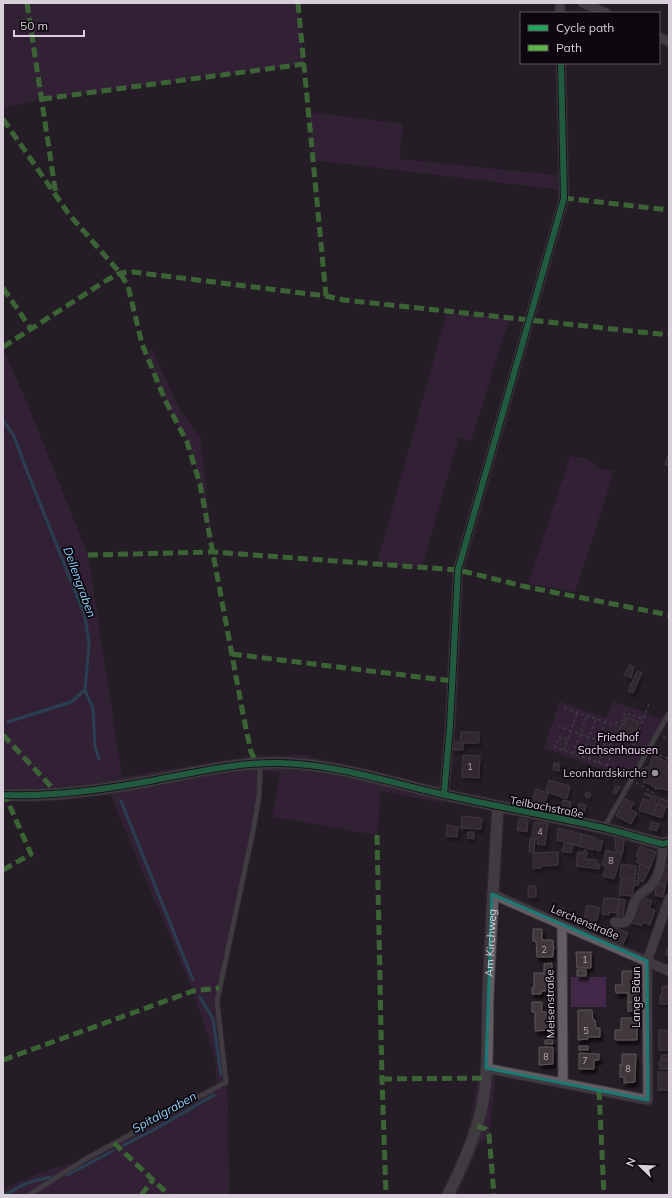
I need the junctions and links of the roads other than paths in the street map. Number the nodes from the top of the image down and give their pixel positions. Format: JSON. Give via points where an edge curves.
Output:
{"nodes":[{"id":1,"x":583,"y":3,"type":"edge"},
{"id":2,"x":604,"y":12,"type":"edge"},
{"id":3,"x":660,"y":38,"type":"edge"},
{"id":4,"x":669,"y":42,"type":"edge"},
{"id":5,"x":561,"y":64,"type":"edge"},
{"id":6,"x":669,"y":713,"type":"edge"},
{"id":7,"x":257,"y":763,"type":"junction"},
{"id":8,"x":3,"y":795,"type":"edge"},
{"id":9,"x":444,"y":795,"type":"junction"},
{"id":10,"x":498,"y":807,"type":"junction"},
{"id":11,"x":604,"y":828,"type":"junction"},
{"id":12,"x":666,"y":843,"type":"edge"},
{"id":13,"x":492,"y":894,"type":"junction"},
{"id":14,"x":669,"y":899,"type":"edge"},
{"id":15,"x":615,"y":922,"type":"dead end"},
{"id":16,"x":562,"y":925,"type":"junction"},
{"id":17,"x":647,"y":961,"type":"junction"},
{"id":18,"x":669,"y":971,"type":"edge"},
{"id":19,"x":485,"y":1073,"type":"junction"},
{"id":20,"x":563,"y":1083,"type":"junction"},
{"id":21,"x":29,"y":1195,"type":"edge"},
{"id":22,"x":448,"y":1195,"type":"edge"}],
"edges":[{"from":1,"to":2,"type":"street"},
{"from":3,"to":4,"type":"street"},
{"from":5,"to":9,"type":"street","via":[[564,198],[458,570]]},
{"from":6,"to":11,"type":"lane"},
{"from":7,"to":8,"type":"street","name":"Teilbachstraße","via":[[99,791]]},
{"from":7,"to":9,"type":"street","name":"Teilbachstraße","via":[[308,765],[396,782]]},
{"from":7,"to":21,"type":"lane","via":[[260,771],[259,796],[217,1000],[226,1082],[84,1160]]},
{"from":9,"to":10,"type":"street","name":"Teilbachstraße"},
{"from":10,"to":11,"type":"street","name":"Teilbachstraße"},
{"from":10,"to":13,"type":"street","name":"Am Kirchweg"},
{"from":11,"to":12,"type":"street","name":"Teilbachstraße"},
{"from":12,"to":15,"type":"street","name":"Teilbachstraße","via":[[662,864],[652,886],[637,898],[625,923]]},
{"from":13,"to":16,"type":"street","name":"Lerchenstraße"},
{"from":13,"to":19,"type":"street","name":"Am Kirchweg"},
{"from":14,"to":17,"type":"street","name":"Lange Bäun"},
{"from":16,"to":17,"type":"street","name":"Lerchenstraße"},
{"from":16,"to":20,"type":"street","name":"Meisenstraße"},
{"from":17,"to":18,"type":"street","name":"Lerchenstraße"},
{"from":17,"to":20,"type":"street","name":"Lange Bäun","via":[[648,1100]]},
{"from":19,"to":20,"type":"street"},
{"from":19,"to":22,"type":"street","name":"Am Kirchweg","via":[[477,1126]]}]}
